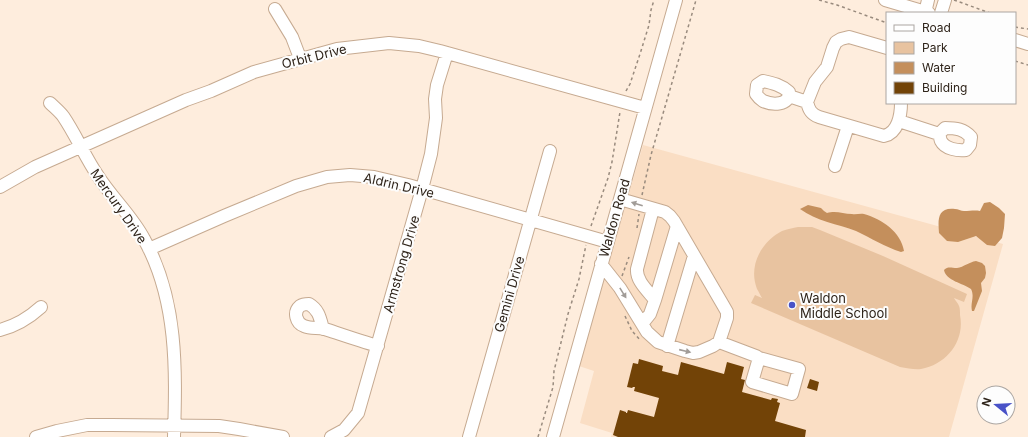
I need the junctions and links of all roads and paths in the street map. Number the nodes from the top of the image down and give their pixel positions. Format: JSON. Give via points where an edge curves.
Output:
{"nodes":[{"id":1,"x":654,"y":0,"type":"edge"},
{"id":2,"x":676,"y":0,"type":"edge"},
{"id":3,"x":696,"y":0,"type":"edge"},
{"id":4,"x":819,"y":0,"type":"edge"},
{"id":5,"x":886,"y":0,"type":"edge"},
{"id":6,"x":945,"y":0,"type":"edge"},
{"id":7,"x":954,"y":0,"type":"edge"},
{"id":8,"x":275,"y":9,"type":"dead end"},
{"id":9,"x":927,"y":9,"type":"edge"},
{"id":10,"x":941,"y":12,"type":"edge"},
{"id":11,"x":987,"y":12,"type":"edge"},
{"id":12,"x":886,"y":23,"type":"edge"},
{"id":13,"x":1016,"y":27,"type":"edge"},
{"id":14,"x":1028,"y":29,"type":"edge"},
{"id":15,"x":1016,"y":40,"type":"edge"},
{"id":16,"x":1028,"y":44,"type":"edge"},
{"id":17,"x":886,"y":48,"type":"edge"},
{"id":18,"x":447,"y":53,"type":"junction"},
{"id":19,"x":300,"y":58,"type":"junction"},
{"id":20,"x":1016,"y":61,"type":"edge"},
{"id":21,"x":1028,"y":65,"type":"edge"},
{"id":22,"x":789,"y":96,"type":"dead end"},
{"id":23,"x":622,"y":102,"type":"junction"},
{"id":24,"x":807,"y":102,"type":"junction"},
{"id":25,"x":50,"y":103,"type":"dead end"},
{"id":26,"x":901,"y":104,"type":"edge"},
{"id":27,"x":645,"y":108,"type":"junction"},
{"id":28,"x":899,"y":121,"type":"junction"},
{"id":29,"x":848,"y":126,"type":"junction"},
{"id":30,"x":939,"y":134,"type":"dead end"},
{"id":31,"x":80,"y":147,"type":"junction"},
{"id":32,"x":550,"y":150,"type":"dead end"},
{"id":33,"x":835,"y":166,"type":"dead end"},
{"id":34,"x":0,"y":187,"type":"edge"},
{"id":35,"x":422,"y":190,"type":"junction"},
{"id":36,"x":620,"y":199,"type":"junction"},
{"id":37,"x":640,"y":205,"type":"junction"},
{"id":38,"x":653,"y":209,"type":"junction"},
{"id":39,"x":530,"y":220,"type":"junction"},
{"id":40,"x":677,"y":226,"type":"junction"},
{"id":41,"x":588,"y":236,"type":"junction"},
{"id":42,"x":608,"y":242,"type":"junction"},
{"id":43,"x":149,"y":249,"type":"junction"},
{"id":44,"x":694,"y":256,"type":"junction"},
{"id":45,"x":601,"y":264,"type":"junction"},
{"id":46,"x":655,"y":300,"type":"junction"},
{"id":47,"x":41,"y":306,"type":"dead end"},
{"id":48,"x":642,"y":324,"type":"junction"},
{"id":49,"x":323,"y":329,"type":"dead end"},
{"id":50,"x":0,"y":330,"type":"edge"},
{"id":51,"x":719,"y":342,"type":"junction"},
{"id":52,"x":378,"y":346,"type":"junction"},
{"id":53,"x":668,"y":346,"type":"junction"},
{"id":54,"x":759,"y":358,"type":"dead end"},
{"id":55,"x":174,"y":432,"type":"edge"},
{"id":56,"x":36,"y":437,"type":"edge"},
{"id":57,"x":283,"y":437,"type":"edge"},
{"id":58,"x":331,"y":437,"type":"edge"},
{"id":59,"x":469,"y":437,"type":"edge"},
{"id":60,"x":538,"y":437,"type":"edge"},
{"id":61,"x":553,"y":437,"type":"edge"}],
"edges":[{"from":1,"to":23,"type":"path","via":[[640,54]]},
{"from":2,"to":27,"type":"street","name":"Waldon Road"},
{"from":3,"to":37,"type":"path","via":[[651,155]]},
{"from":4,"to":12,"type":"path"},
{"from":5,"to":9,"type":"street"},
{"from":6,"to":10,"type":"street"},
{"from":7,"to":11,"type":"path"},
{"from":8,"to":19,"type":"street","via":[[292,37]]},
{"from":13,"to":14,"type":"path"},
{"from":15,"to":16,"type":"street"},
{"from":17,"to":24,"type":"street","via":[[849,37],[836,42],[827,67],[815,82]]},
{"from":18,"to":19,"type":"street","name":"Orbit Drive","via":[[419,46],[389,43],[337,49]]},
{"from":18,"to":23,"type":"street","name":"Orbit Drive"},
{"from":18,"to":35,"type":"street","name":"Armstrong Drive","via":[[437,85],[431,154]]},
{"from":19,"to":31,"type":"street","name":"Orbit Drive","via":[[254,72]]},
{"from":20,"to":21,"type":"path"},
{"from":22,"to":24,"type":"street"},
{"from":23,"to":27,"type":"street","name":"Orbit Drive"},
{"from":23,"to":41,"type":"path","via":[[612,162]]},
{"from":24,"to":29,"type":"street","via":[[814,115]]},
{"from":25,"to":31,"type":"street","name":"Mercury Drive","via":[[62,115]]},
{"from":26,"to":28,"type":"street"},
{"from":27,"to":36,"type":"street","name":"Waldon Road"},
{"from":28,"to":29,"type":"street","via":[[887,136]]},
{"from":28,"to":30,"type":"street"},
{"from":29,"to":33,"type":"street"},
{"from":31,"to":34,"type":"street","name":"Orbit Drive","via":[[35,167]]},
{"from":31,"to":43,"type":"street","name":"Mercury Drive","via":[[98,177],[144,238]]},
{"from":32,"to":39,"type":"street","name":"Gemini Drive"},
{"from":35,"to":39,"type":"street","name":"Aldrin Drive"},
{"from":35,"to":43,"type":"street","name":"Aldrin Drive","via":[[374,177],[328,177],[296,186]]},
{"from":35,"to":52,"type":"street","name":"Armstrong Drive"},
{"from":37,"to":36,"type":"street","one_way":true},
{"from":36,"to":42,"type":"street","name":"Waldon Road"},
{"from":37,"to":38,"type":"street"},
{"from":38,"to":40,"type":"street","via":[[665,212]]},
{"from":38,"to":46,"type":"street","via":[[637,274]]},
{"from":39,"to":41,"type":"street","name":"Aldrin Drive"},
{"from":39,"to":59,"type":"street","name":"Gemini Drive"},
{"from":40,"to":44,"type":"street"},
{"from":40,"to":46,"type":"street"},
{"from":41,"to":42,"type":"street","name":"Aldrin Drive"},
{"from":41,"to":60,"type":"path","via":[[554,371],[553,387]]},
{"from":42,"to":45,"type":"street","name":"Waldon Road"},
{"from":43,"to":55,"type":"street","name":"Mercury Drive","via":[[169,306],[175,362]]},
{"from":44,"to":51,"type":"street","via":[[727,312]]},
{"from":44,"to":53,"type":"street"},
{"from":45,"to":48,"type":"street","one_way":true,"via":[[620,288]]},
{"from":45,"to":61,"type":"street","name":"Waldon Road"},
{"from":46,"to":48,"type":"street","via":[[650,314]]},
{"from":47,"to":50,"type":"street","via":[[32,315]]},
{"from":48,"to":53,"type":"street","via":[[654,338]]},
{"from":49,"to":52,"type":"street"},
{"from":53,"to":51,"type":"street","one_way":true,"via":[[693,353]]},
{"from":51,"to":54,"type":"street"},
{"from":52,"to":58,"type":"street","name":"Armstrong Drive","via":[[358,413],[344,430]]},
{"from":55,"to":56,"type":"street","via":[[87,425]]},
{"from":55,"to":57,"type":"street","via":[[219,426]]}]}
